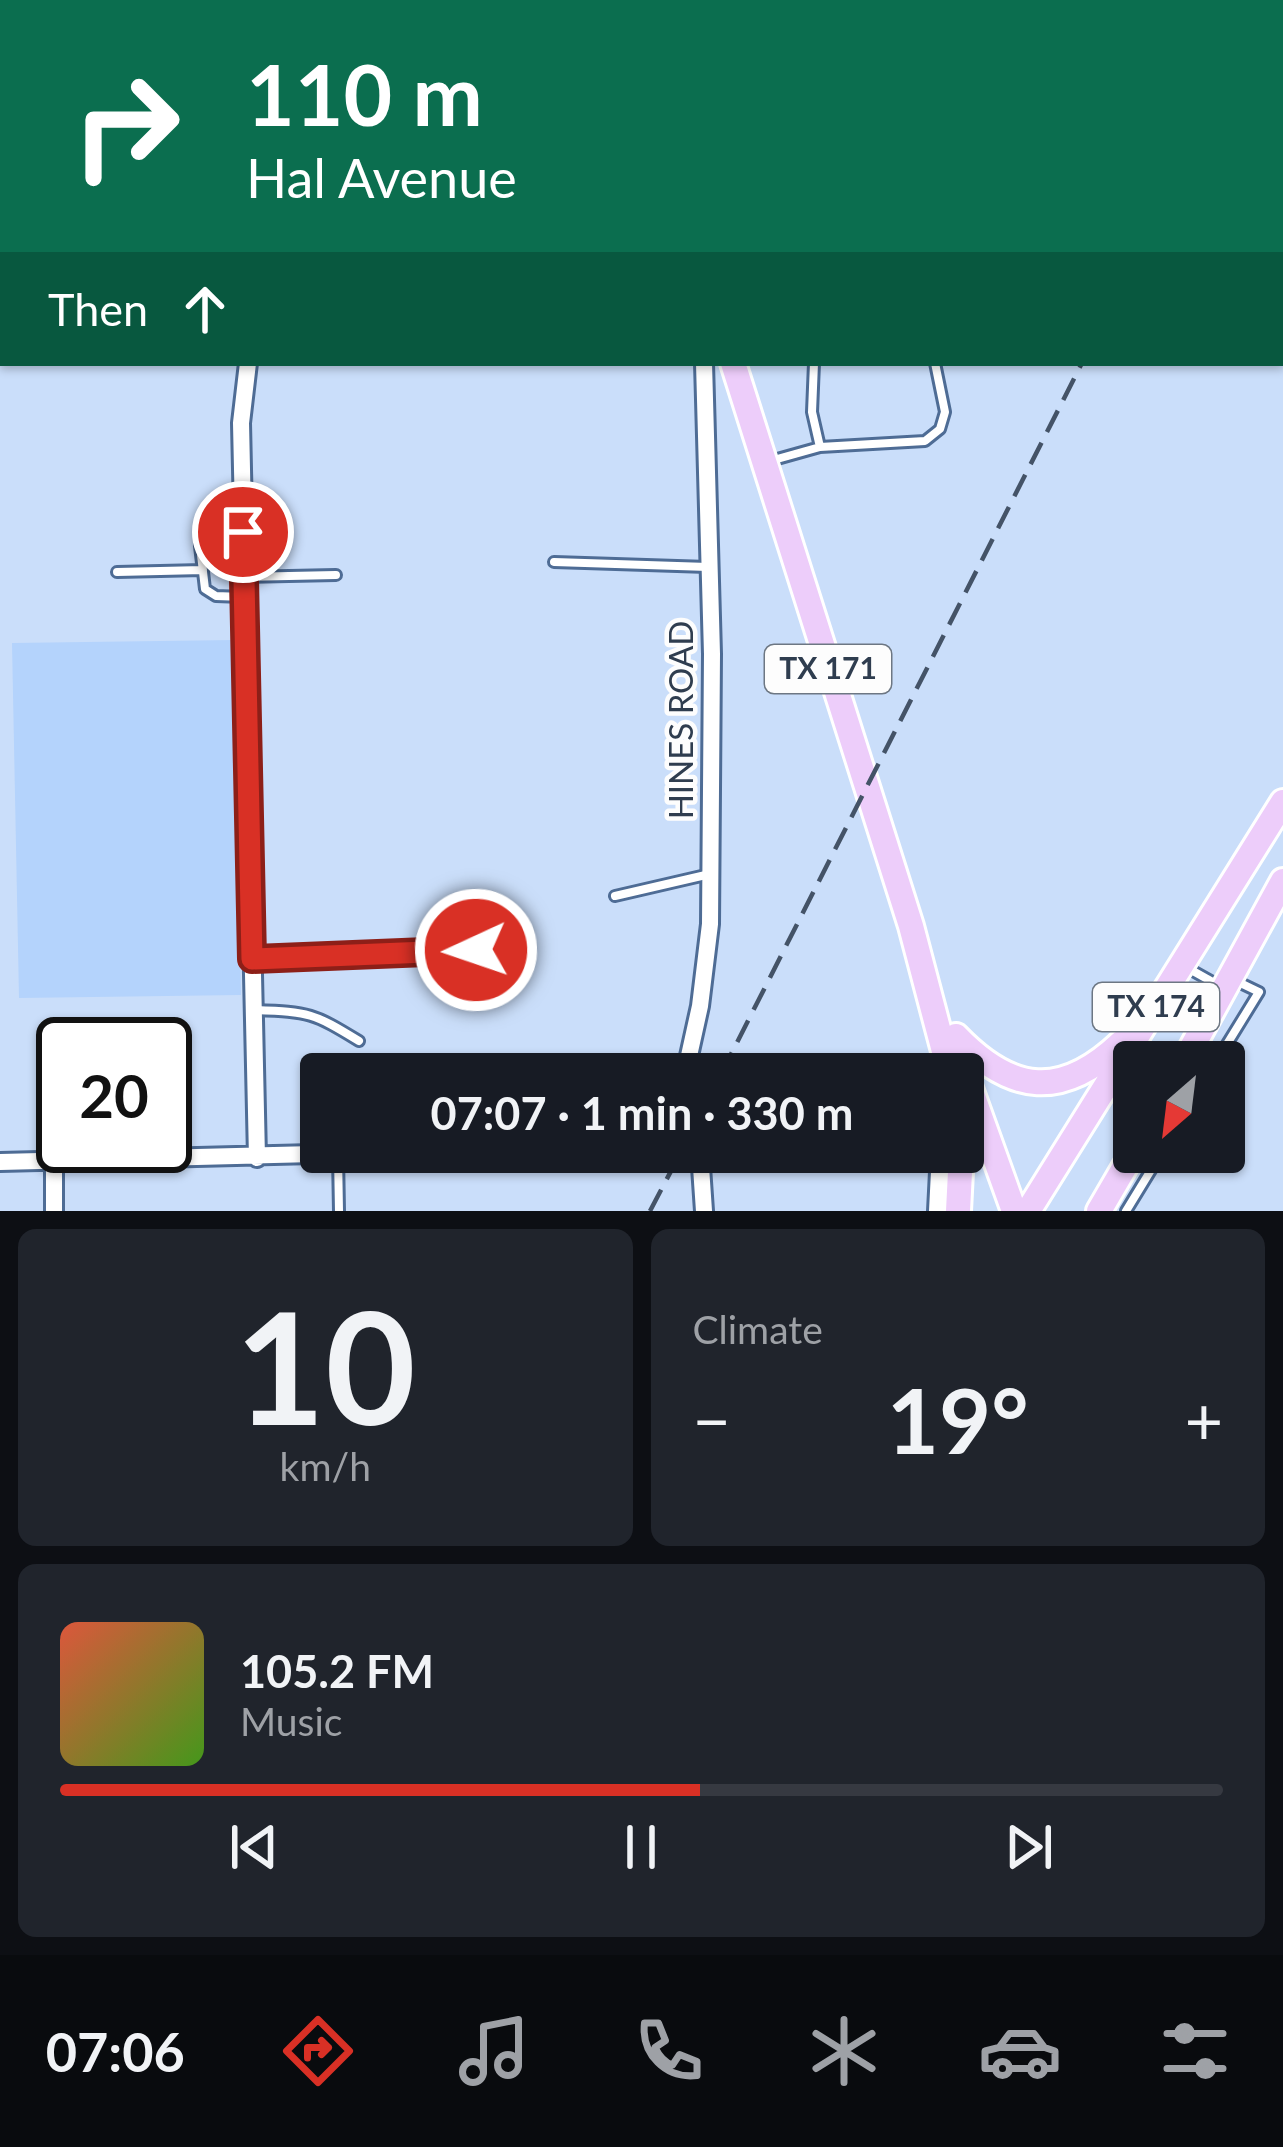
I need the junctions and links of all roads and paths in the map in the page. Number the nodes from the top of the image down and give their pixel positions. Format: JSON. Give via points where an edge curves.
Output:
{"nodes":[{"id":1,"x":247,"y":366,"type":"edge"},
{"id":2,"x":704,"y":366,"type":"edge"},
{"id":3,"x":734,"y":366,"type":"edge"},
{"id":4,"x":814,"y":366,"type":"edge"},
{"id":5,"x":935,"y":366,"type":"edge"},
{"id":6,"x":820,"y":447,"type":"junction"},
{"id":7,"x":763,"y":464,"type":"junction"},
{"id":8,"x":243,"y":532,"type":"junction"},
{"id":9,"x":554,"y":562,"type":"dead end"},
{"id":10,"x":709,"y":567,"type":"junction"},
{"id":11,"x":203,"y":570,"type":"junction"},
{"id":12,"x":118,"y":572,"type":"dead end"},
{"id":13,"x":336,"y":575,"type":"dead end"},
{"id":14,"x":244,"y":577,"type":"junction"},
{"id":15,"x":244,"y":597,"type":"junction"},
{"id":16,"x":1283,"y":802,"type":"edge"},
{"id":17,"x":712,"y":874,"type":"junction"},
{"id":18,"x":1283,"y":881,"type":"edge"},
{"id":19,"x":615,"y":896,"type":"dead end"},
{"id":20,"x":911,"y":926,"type":"junction"},
{"id":21,"x":476,"y":950,"type":"dead end"},
{"id":22,"x":252,"y":959,"type":"junction"},
{"id":23,"x":1181,"y":965,"type":"junction"},
{"id":24,"x":1227,"y":984,"type":"junction"},
{"id":25,"x":254,"y":1010,"type":"junction"},
{"id":26,"x":1149,"y":1017,"type":"junction"},
{"id":27,"x":949,"y":1029,"type":"junction"},
{"id":28,"x":359,"y":1041,"type":"dead end"},
{"id":29,"x":1196,"y":1041,"type":"edge"},
{"id":30,"x":1229,"y":1041,"type":"edge"},
{"id":31,"x":689,"y":1053,"type":"edge"},
{"id":32,"x":944,"y":1053,"type":"edge"},
{"id":33,"x":300,"y":1156,"type":"edge"},
{"id":34,"x":257,"y":1158,"type":"junction"},
{"id":35,"x":192,"y":1159,"type":"edge"},
{"id":36,"x":0,"y":1162,"type":"edge"},
{"id":37,"x":36,"y":1162,"type":"edge"},
{"id":38,"x":54,"y":1173,"type":"edge"},
{"id":39,"x":338,"y":1173,"type":"edge"},
{"id":40,"x":704,"y":1173,"type":"edge"},
{"id":41,"x":939,"y":1173,"type":"edge"},
{"id":42,"x":960,"y":1173,"type":"edge"},
{"id":43,"x":1121,"y":1173,"type":"edge"},
{"id":44,"x":1149,"y":1173,"type":"edge"},
{"id":45,"x":54,"y":1211,"type":"edge"},
{"id":46,"x":339,"y":1211,"type":"edge"},
{"id":47,"x":704,"y":1211,"type":"edge"},
{"id":48,"x":937,"y":1211,"type":"edge"},
{"id":49,"x":958,"y":1211,"type":"edge"},
{"id":50,"x":1014,"y":1211,"type":"edge"},
{"id":51,"x":1028,"y":1211,"type":"edge"},
{"id":52,"x":1099,"y":1211,"type":"edge"},
{"id":53,"x":1126,"y":1211,"type":"edge"}],
"edges":[{"from":1,"to":8,"type":"street"},
{"from":2,"to":10,"type":"street","name":"HINES ROAD"},
{"from":3,"to":7,"type":"main road","number":"TX 171"},
{"from":4,"to":6,"type":"lane"},
{"from":5,"to":6,"type":"lane","via":[[945,412],[925,441]]},
{"from":6,"to":7,"type":"lane"},
{"from":7,"to":20,"type":"main road","number":"TX 171"},
{"from":8,"to":11,"type":"lane","via":[[200,546]]},
{"from":8,"to":14,"type":"street"},
{"from":9,"to":10,"type":"lane"},
{"from":10,"to":17,"type":"street","name":"HINES ROAD"},
{"from":11,"to":12,"type":"lane"},
{"from":11,"to":15,"type":"lane","via":[[205,589]]},
{"from":13,"to":14,"type":"lane"},
{"from":14,"to":15,"type":"street"},
{"from":15,"to":22,"type":"street"},
{"from":16,"to":23,"type":"main road","number":"TX 174"},
{"from":17,"to":19,"type":"lane"},
{"from":17,"to":31,"type":"street","name":"HINES ROAD"},
{"from":18,"to":24,"type":"main road","number":"TX 174"},
{"from":20,"to":27,"type":"main road","number":"TX 171"},
{"from":20,"to":32,"type":"main road","number":"TX 171"},
{"from":21,"to":22,"type":"lane"},
{"from":22,"to":25,"type":"street"},
{"from":23,"to":24,"type":"lane"},
{"from":23,"to":26,"type":"main road","number":"TX 174"},
{"from":24,"to":29,"type":"main road","number":"TX 174"},
{"from":24,"to":30,"type":"lane","via":[[1259,992]]},
{"from":25,"to":28,"type":"lane","via":[[304,1012]]},
{"from":25,"to":34,"type":"street"},
{"from":26,"to":27,"type":"main road","via":[[1099,1065],[1056,1082],[1009,1078]]},
{"from":26,"to":51,"type":"main road","number":"TX 174"},
{"from":27,"to":50,"type":"main road","number":"TX 171"},
{"from":33,"to":34,"type":"street"},
{"from":34,"to":35,"type":"street"},
{"from":36,"to":37,"type":"street"},
{"from":38,"to":45,"type":"street"},
{"from":39,"to":46,"type":"lane"},
{"from":40,"to":47,"type":"street"},
{"from":41,"to":48,"type":"street"},
{"from":42,"to":49,"type":"main road"},
{"from":43,"to":52,"type":"main road"},
{"from":44,"to":53,"type":"lane"}]}
